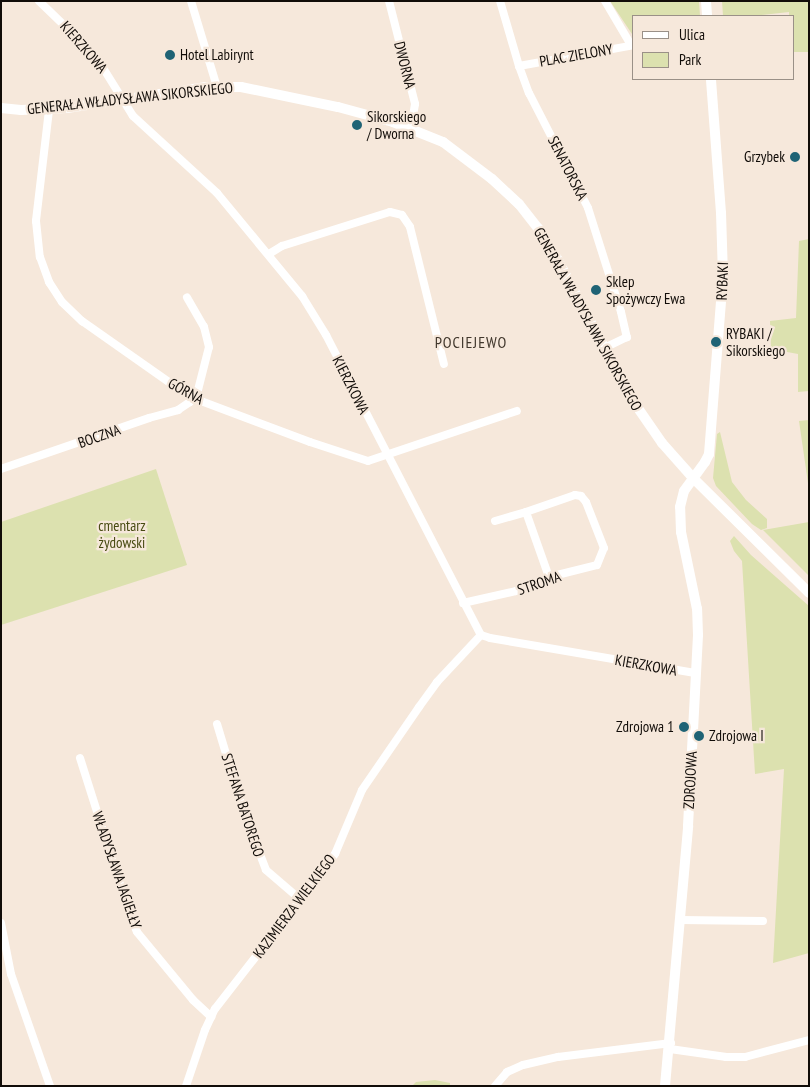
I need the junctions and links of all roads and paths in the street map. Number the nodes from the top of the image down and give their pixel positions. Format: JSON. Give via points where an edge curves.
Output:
{"nodes":[{"id":1,"x":39,"y":1,"type":"edge"},
{"id":2,"x":191,"y":1,"type":"edge"},
{"id":3,"x":389,"y":1,"type":"edge"},
{"id":4,"x":500,"y":1,"type":"edge"},
{"id":5,"x":605,"y":1,"type":"edge"},
{"id":6,"x":706,"y":1,"type":"edge"},
{"id":7,"x":707,"y":15,"type":"edge"},
{"id":8,"x":632,"y":43,"type":"edge"},
{"id":9,"x":632,"y":45,"type":"edge"},
{"id":10,"x":519,"y":66,"type":"junction"},
{"id":11,"x":711,"y":80,"type":"edge"},
{"id":12,"x":216,"y":87,"type":"junction"},
{"id":13,"x":121,"y":100,"type":"junction"},
{"id":14,"x":1,"y":108,"type":"edge"},
{"id":15,"x":49,"y":110,"type":"junction"},
{"id":16,"x":411,"y":128,"type":"junction"},
{"id":17,"x":268,"y":254,"type":"junction"},
{"id":18,"x":187,"y":297,"type":"dead end"},
{"id":19,"x":604,"y":348,"type":"junction"},
{"id":20,"x":444,"y":364,"type":"dead end"},
{"id":21,"x":193,"y":398,"type":"junction"},
{"id":22,"x":517,"y":411,"type":"dead end"},
{"id":23,"x":387,"y":455,"type":"junction"},
{"id":24,"x":1,"y":469,"type":"edge"},
{"id":25,"x":694,"y":478,"type":"junction"},
{"id":26,"x":526,"y":512,"type":"junction"},
{"id":27,"x":495,"y":521,"type":"dead end"},
{"id":28,"x":549,"y":577,"type":"junction"},
{"id":29,"x":809,"y":593,"type":"edge"},
{"id":30,"x":463,"y":603,"type":"junction"},
{"id":31,"x":481,"y":635,"type":"junction"},
{"id":32,"x":695,"y":674,"type":"junction"},
{"id":33,"x":217,"y":724,"type":"dead end"},
{"id":34,"x":80,"y":758,"type":"dead end"},
{"id":35,"x":301,"y":900,"type":"junction"},
{"id":36,"x":680,"y":920,"type":"junction"},
{"id":37,"x":763,"y":921,"type":"dead end"},
{"id":38,"x":1,"y":923,"type":"edge"},
{"id":39,"x":210,"y":1017,"type":"junction"},
{"id":40,"x":809,"y":1040,"type":"edge"},
{"id":41,"x":671,"y":1046,"type":"junction"},
{"id":42,"x":50,"y":1086,"type":"edge"},
{"id":43,"x":186,"y":1086,"type":"edge"},
{"id":44,"x":495,"y":1086,"type":"edge"},
{"id":45,"x":666,"y":1086,"type":"edge"}],
"edges":[{"from":1,"to":13,"type":"street","name":"KIERZKOWA","via":[[105,67]]},
{"from":2,"to":12,"type":"street"},
{"from":3,"to":16,"type":"street","name":"DWORNA","via":[[415,104]]},
{"from":4,"to":10,"type":"street","name":"SENATORSKA"},
{"from":5,"to":8,"type":"street"},
{"from":6,"to":7,"type":"street"},
{"from":9,"to":10,"type":"street","name":"PLAC ZIELONY"},
{"from":10,"to":19,"type":"street","name":"SENATORSKA","via":[[529,93],[588,208],[627,337]]},
{"from":11,"to":25,"type":"street","name":"RYBAKI","via":[[723,276],[710,443],[705,462]]},
{"from":12,"to":13,"type":"street","name":"GENERAŁA WŁADYSŁAWA SIKORSKIEGO"},
{"from":12,"to":16,"type":"street","name":"GENERAŁA WŁADYSŁAWA SIKORSKIEGO","via":[[260,90],[338,107]]},
{"from":13,"to":15,"type":"street","name":"GENERAŁA WŁADYSŁAWA SIKORSKIEGO"},
{"from":13,"to":17,"type":"street","name":"KIERZKOWA","via":[[148,132],[211,188]]},
{"from":14,"to":15,"type":"street","name":"GENERAŁA WŁADYSŁAWA SIKORSKIEGO"},
{"from":15,"to":21,"type":"street","name":"GÓRNA","via":[[36,221],[40,257],[49,282],[62,302],[82,321]]},
{"from":16,"to":19,"type":"street","name":"GENERAŁA WŁADYSŁAWA SIKORSKIEGO","via":[[443,142],[467,158],[523,209],[550,246]]},
{"from":17,"to":20,"type":"street","via":[[282,246],[390,212],[402,215],[410,228]]},
{"from":17,"to":23,"type":"street","name":"KIERZKOWA","via":[[294,284],[314,315]]},
{"from":18,"to":21,"type":"street","via":[[204,327],[210,347]]},
{"from":19,"to":25,"type":"street","name":"GENERAŁA WŁADYSŁAWA SIKORSKIEGO","via":[[631,398]]},
{"from":21,"to":23,"type":"street","name":"GÓRNA","via":[[360,460]]},
{"from":21,"to":24,"type":"street","name":"BOCZNA","via":[[178,410]]},
{"from":22,"to":23,"type":"street","name":"GÓRNA"},
{"from":23,"to":30,"type":"street","name":"KIERZKOWA"},
{"from":25,"to":29,"type":"street","name":"GENERAŁA WŁADYSŁAWA SIKORSKIEGO"},
{"from":25,"to":32,"type":"street","name":"ZDROJOWA","via":[[682,496],[680,516],[698,619]]},
{"from":26,"to":27,"type":"street"},
{"from":26,"to":28,"type":"street"},
{"from":26,"to":28,"type":"street","name":"STROMA","via":[[581,496],[604,548],[594,567]]},
{"from":28,"to":30,"type":"street","name":"STROMA","via":[[516,591]]},
{"from":30,"to":31,"type":"street","name":"KIERZKOWA"},
{"from":31,"to":32,"type":"street","name":"KIERZKOWA"},
{"from":31,"to":35,"type":"street","name":"KAZIMIERZA WIELKIEGO","via":[[437,682],[362,790],[335,854]]},
{"from":32,"to":36,"type":"street","name":"ZDROJOWA"},
{"from":33,"to":35,"type":"street","name":"STEFANA BATOREGO","via":[[243,810],[266,870]]},
{"from":34,"to":39,"type":"street","name":"WŁADYSŁAWA JAGIEŁŁY","via":[[137,932]]},
{"from":35,"to":39,"type":"street","name":"KAZIMIERZA WIELKIEGO"},
{"from":36,"to":37,"type":"street"},
{"from":36,"to":41,"type":"street","name":"ZDROJOWA"},
{"from":38,"to":42,"type":"street","via":[[11,974]]},
{"from":39,"to":43,"type":"street","name":"KAZIMIERZA WIELKIEGO"},
{"from":40,"to":41,"type":"street","via":[[745,1057],[726,1057]]},
{"from":41,"to":44,"type":"street","via":[[558,1057],[507,1072]]},
{"from":41,"to":45,"type":"street","name":"ZDROJOWA"}]}
